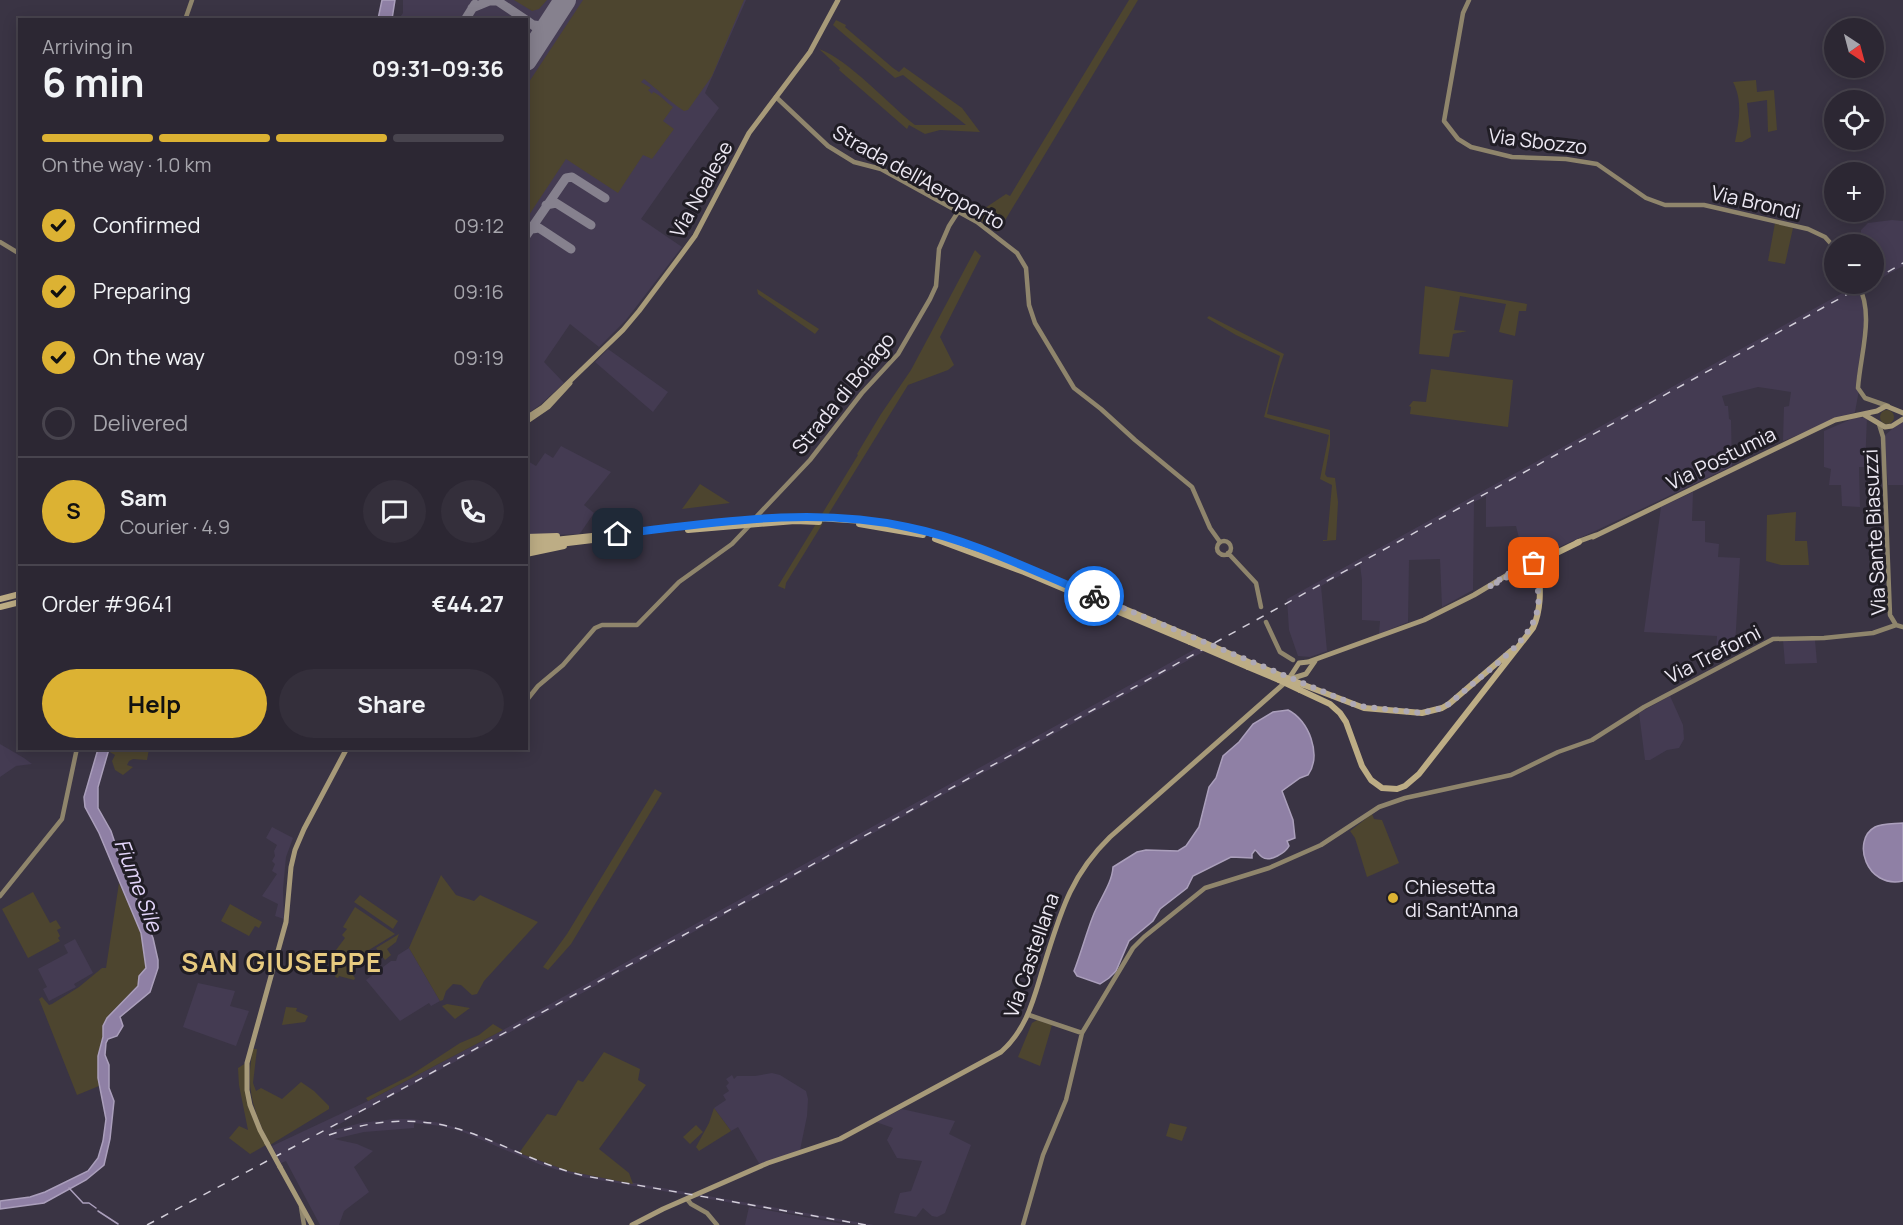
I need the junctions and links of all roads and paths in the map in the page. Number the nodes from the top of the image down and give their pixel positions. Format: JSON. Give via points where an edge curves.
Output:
{"nodes":[{"id":1,"x":192,"y":0,"type":"edge"},
{"id":2,"x":838,"y":0,"type":"edge"},
{"id":3,"x":1469,"y":0,"type":"edge"},
{"id":4,"x":186,"y":18,"type":"edge"},
{"id":5,"x":776,"y":97,"type":"junction"},
{"id":6,"x":1665,"y":205,"type":"joint"},
{"id":7,"x":958,"y":212,"type":"junction"},
{"id":8,"x":1824,"y":237,"type":"edge"},
{"id":9,"x":0,"y":242,"type":"edge"},
{"id":10,"x":18,"y":253,"type":"edge"},
{"id":11,"x":1862,"y":294,"type":"edge"},
{"id":12,"x":1875,"y":402,"type":"junction"},
{"id":13,"x":1891,"y":408,"type":"junction"},
{"id":14,"x":1879,"y":410,"type":"junction"},
{"id":15,"x":1903,"y":413,"type":"edge"},
{"id":16,"x":1862,"y":414,"type":"junction"},
{"id":17,"x":528,"y":419,"type":"edge"},
{"id":18,"x":1903,"y":419,"type":"edge"},
{"id":19,"x":1879,"y":424,"type":"junction"},
{"id":20,"x":1893,"y":425,"type":"junction"},
{"id":21,"x":1883,"y":436,"type":"junction"},
{"id":22,"x":757,"y":516,"type":"dead end"},
{"id":23,"x":748,"y":526,"type":"dead end"},
{"id":24,"x":1596,"y":535,"type":"junction"},
{"id":25,"x":528,"y":537,"type":"edge"},
{"id":26,"x":579,"y":539,"type":"junction"},
{"id":27,"x":1220,"y":542,"type":"junction"},
{"id":28,"x":1579,"y":542,"type":"junction"},
{"id":29,"x":528,"y":543,"type":"edge"},
{"id":30,"x":528,"y":548,"type":"edge"},
{"id":31,"x":1228,"y":553,"type":"junction"},
{"id":32,"x":528,"y":554,"type":"edge"},
{"id":33,"x":1558,"y":554,"type":"junction"},
{"id":34,"x":1536,"y":563,"type":"junction"},
{"id":35,"x":1513,"y":573,"type":"junction"},
{"id":36,"x":1538,"y":580,"type":"junction"},
{"id":37,"x":18,"y":598,"type":"edge"},
{"id":38,"x":0,"y":599,"type":"edge"},
{"id":39,"x":18,"y":599,"type":"edge"},
{"id":40,"x":0,"y":606,"type":"edge"},
{"id":41,"x":1261,"y":607,"type":"dead end"},
{"id":42,"x":1266,"y":622,"type":"dead end"},
{"id":43,"x":1896,"y":625,"type":"junction"},
{"id":44,"x":1903,"y":627,"type":"edge"},
{"id":45,"x":1320,"y":657,"type":"junction"},
{"id":46,"x":1299,"y":665,"type":"junction"},
{"id":47,"x":1308,"y":670,"type":"junction"},
{"id":48,"x":1302,"y":675,"type":"junction"},
{"id":49,"x":1283,"y":679,"type":"junction"},
{"id":50,"x":1302,"y":687,"type":"junction"},
{"id":51,"x":528,"y":698,"type":"edge"},
{"id":52,"x":77,"y":750,"type":"edge"},
{"id":53,"x":346,"y":750,"type":"edge"},
{"id":54,"x":0,"y":896,"type":"edge"},
{"id":55,"x":1029,"y":1015,"type":"junction"},
{"id":56,"x":1082,"y":1033,"type":"junction"},
{"id":57,"x":687,"y":1199,"type":"junction"},
{"id":58,"x":300,"y":1205,"type":"junction"},
{"id":59,"x":304,"y":1225,"type":"edge"},
{"id":60,"x":312,"y":1225,"type":"edge"},
{"id":61,"x":632,"y":1225,"type":"edge"},
{"id":62,"x":717,"y":1225,"type":"edge"},
{"id":63,"x":1023,"y":1225,"type":"edge"}],
"edges":[{"from":1,"to":4,"type":"street"},
{"from":2,"to":5,"type":"main road","name":"Via Noalese","via":[[810,52]]},
{"from":3,"to":6,"type":"street","name":"Via Sbozzo","via":[[1463,13],[1444,121],[1458,139],[1471,147],[1512,158],[1597,164],[1646,198]]},
{"from":5,"to":7,"type":"street","name":"Strada dell'Aeroporto","via":[[828,146],[854,162],[881,169]]},
{"from":5,"to":17,"type":"main road","name":"Via Noalese","via":[[749,133],[688,246],[633,318],[568,388]]},
{"from":6,"to":8,"type":"street","name":"Via Brondi","via":[[1704,205],[1808,229]]},
{"from":7,"to":22,"type":"street","name":"Strada di Boiago","via":[[939,249],[936,286],[898,354],[810,460]]},
{"from":7,"to":27,"type":"street","name":"Strada dell'Aeroporto","via":[[993,233],[1022,259],[1035,324],[1074,388],[1192,487]]},
{"from":9,"to":10,"type":"street"},
{"from":11,"to":12,"type":"street","via":[[1866,319],[1857,388]]},
{"from":12,"to":13,"type":"street"},
{"from":12,"to":14,"type":"street"},
{"from":13,"to":14,"type":"main road"},
{"from":13,"to":15,"type":"main road"},
{"from":13,"to":20,"type":"main road","via":[[1897,415]]},
{"from":14,"to":16,"type":"main road","name":"Via Postumia"},
{"from":14,"to":19,"type":"main road"},
{"from":16,"to":19,"type":"main road"},
{"from":16,"to":24,"type":"main road","name":"Via Postumia","via":[[1843,417],[1813,430]]},
{"from":18,"to":20,"type":"main road"},
{"from":19,"to":20,"type":"main road"},
{"from":19,"to":21,"type":"street","name":"Via Sante Biasuzzi"},
{"from":20,"to":21,"type":"street","name":"Via Sante Biasuzzi"},
{"from":21,"to":43,"type":"street","name":"Via Sante Biasuzzi","via":[[1890,615]]},
{"from":23,"to":51,"type":"street","via":[[730,546],[679,582],[637,625],[595,628]]},
{"from":24,"to":28,"type":"main road","name":"Via Postumia"},
{"from":24,"to":33,"type":"main road","name":"Via Postumia"},
{"from":25,"to":26,"type":"highway"},
{"from":26,"to":29,"type":"highway"},
{"from":26,"to":30,"type":"highway"},
{"from":26,"to":32,"type":"highway"},
{"from":26,"to":49,"type":"highway","bridge":true,"via":[[795,521],[854,524],[919,534],[978,553]]},
{"from":27,"to":31,"type":"street","name":"Strada dell'Aeroporto","via":[[1229,543]]},
{"from":27,"to":31,"type":"street","name":"Strada dell'Aeroporto","via":[[1218,552]]},
{"from":28,"to":34,"type":"highway"},
{"from":28,"to":35,"type":"main road","name":"Via Postumia"},
{"from":31,"to":41,"type":"street","name":"Strada dell'Aeroporto","via":[[1256,583]]},
{"from":33,"to":34,"type":"main road","name":"Via Postumia"},
{"from":33,"to":36,"type":"highway","via":[[1546,563]]},
{"from":34,"to":35,"type":"highway"},
{"from":34,"to":36,"type":"highway"},
{"from":35,"to":36,"type":"highway","via":[[1522,572]]},
{"from":35,"to":45,"type":"main road","name":"Via Postumia","via":[[1424,620]]},
{"from":36,"to":50,"type":"highway","via":[[1537,612],[1522,640],[1442,708],[1422,713],[1364,708]]},
{"from":36,"to":50,"type":"highway","via":[[1539,611],[1529,634],[1406,786],[1389,789],[1371,780],[1346,722],[1330,704]]},
{"from":37,"to":38,"type":"highway"},
{"from":39,"to":40,"type":"highway"},
{"from":42,"to":46,"type":"street","via":[[1280,652]]},
{"from":43,"to":44,"type":"street"},
{"from":43,"to":56,"type":"street","name":"Via Treforni","via":[[1873,633],[1773,639],[1644,707],[1592,740],[1511,775],[1379,807],[1321,845],[1269,868],[1205,888],[1133,948]]},
{"from":45,"to":46,"type":"main road","name":"Via Postumia"},
{"from":45,"to":47,"type":"main road"},
{"from":46,"to":47,"type":"main road","via":[[1308,666]]},
{"from":46,"to":48,"type":"main road","via":[[1297,672]]},
{"from":46,"to":49,"type":"main road"},
{"from":47,"to":48,"type":"main road"},
{"from":48,"to":49,"type":"main road"},
{"from":49,"to":50,"type":"highway","bridge":true},
{"from":49,"to":55,"type":"main road","name":"Via Castellana","via":[[1084,865],[1065,902]]},
{"from":52,"to":54,"type":"street","via":[[62,819]]},
{"from":53,"to":58,"type":"main road","bridge":true,"via":[[294,852],[285,927],[247,1063],[254,1118]]},
{"from":55,"to":56,"type":"street"},
{"from":55,"to":57,"type":"main road","name":"Via Castellana","via":[[1009,1045],[977,1066],[840,1139],[768,1163]]},
{"from":56,"to":63,"type":"street","name":"Via Treforni","via":[[1066,1100],[1043,1155]]},
{"from":57,"to":61,"type":"main road","name":"Via Castellana"},
{"from":57,"to":62,"type":"street"},
{"from":58,"to":59,"type":"street"},
{"from":58,"to":60,"type":"main road"}]}
